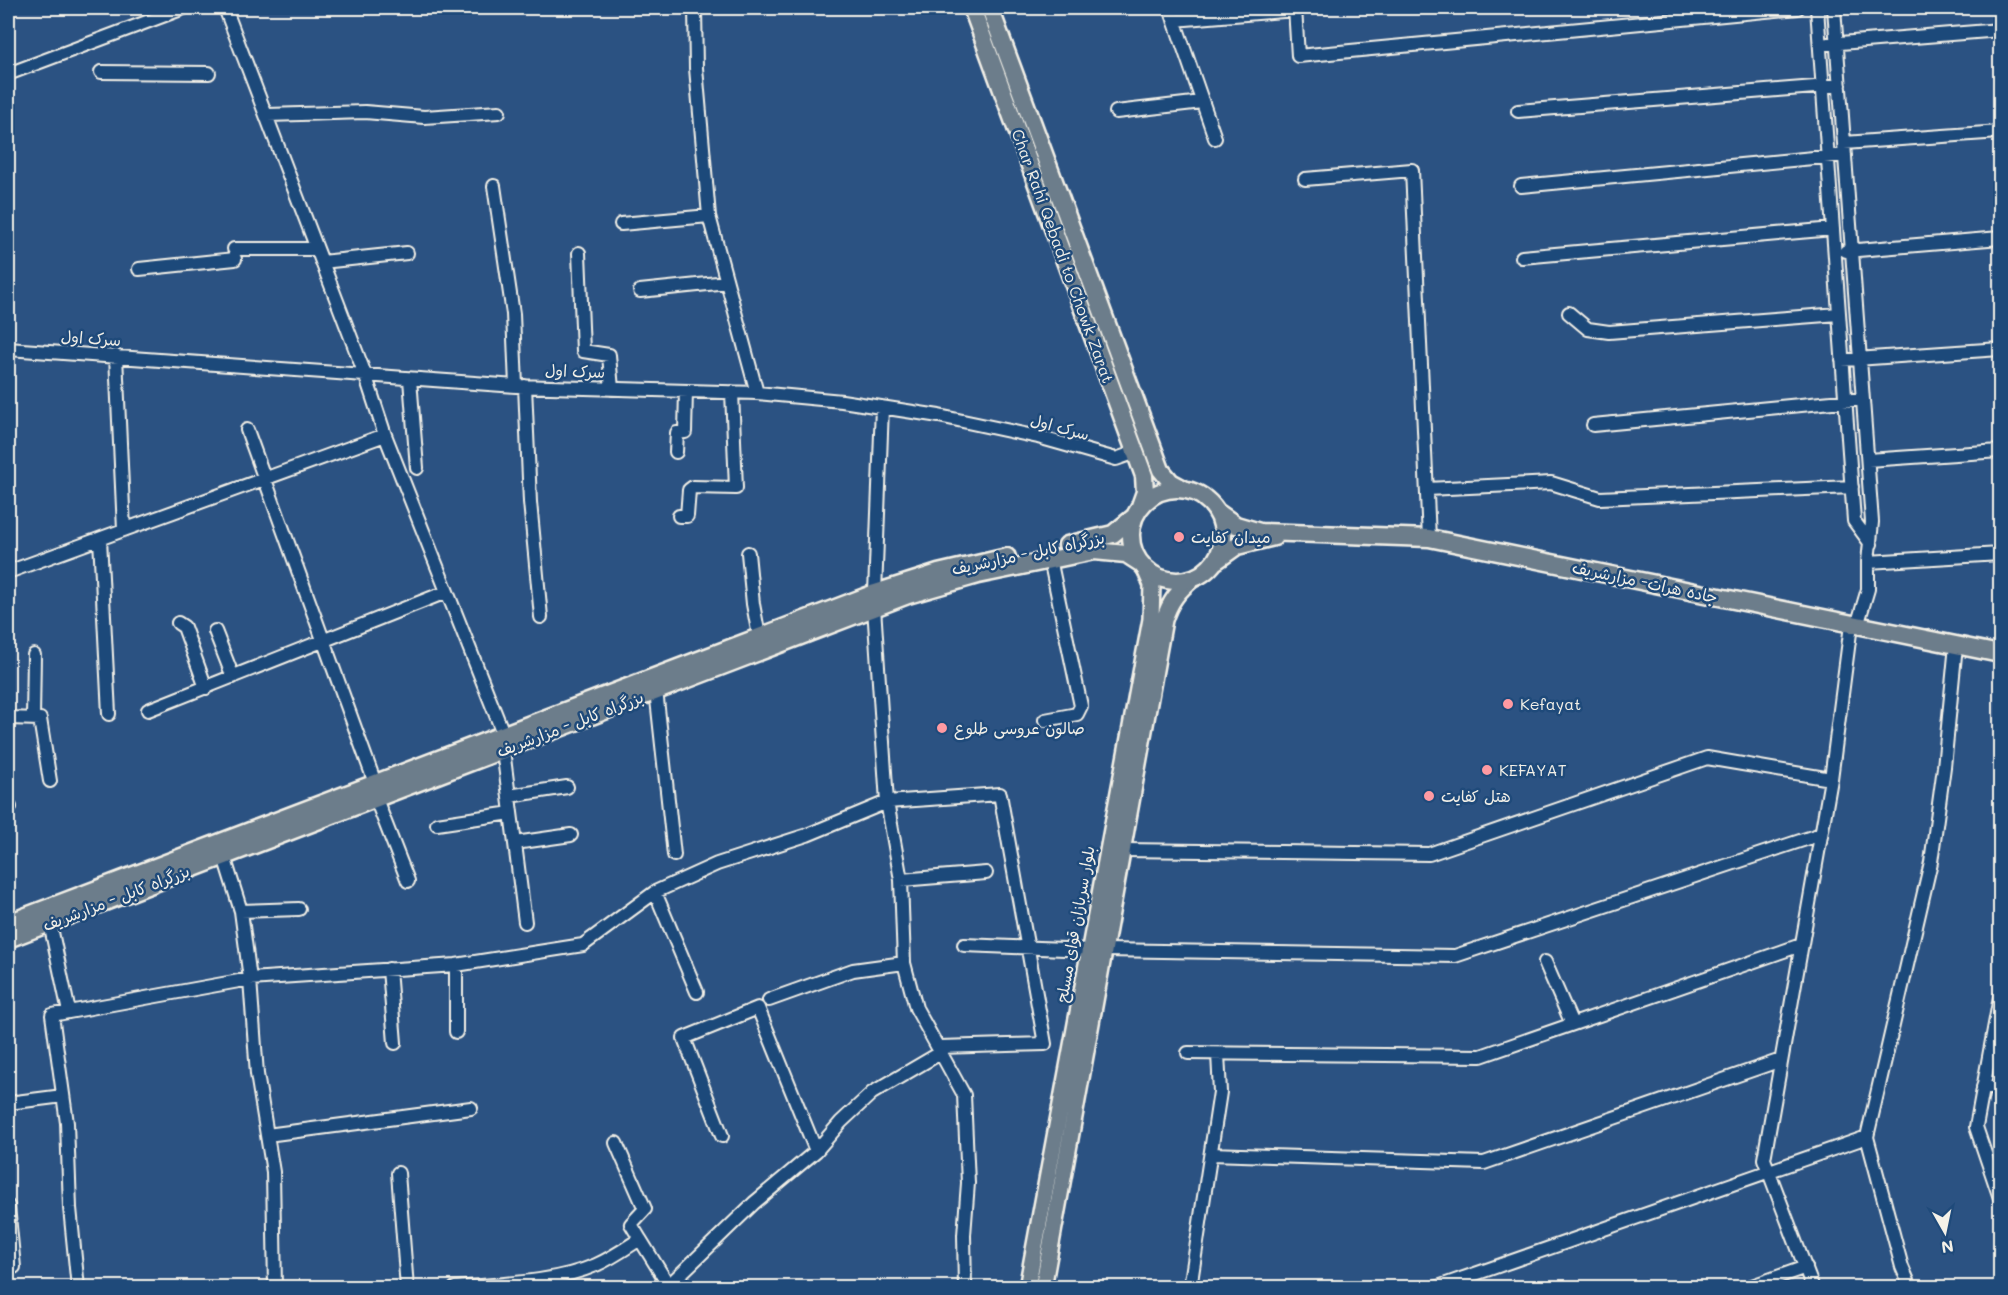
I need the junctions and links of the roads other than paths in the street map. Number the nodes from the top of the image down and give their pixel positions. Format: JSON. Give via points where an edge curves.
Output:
{"nodes":[{"id":1,"x":179,"y":8,"type":"edge"},
{"id":2,"x":225,"y":8,"type":"edge"},
{"id":3,"x":695,"y":8,"type":"edge"},
{"id":4,"x":972,"y":8,"type":"edge"},
{"id":5,"x":990,"y":8,"type":"edge"},
{"id":6,"x":1170,"y":8,"type":"edge"},
{"id":7,"x":1797,"y":8,"type":"edge"},
{"id":8,"x":1816,"y":8,"type":"edge"},
{"id":9,"x":1834,"y":8,"type":"edge"},
{"id":10,"x":1295,"y":9,"type":"edge"},
{"id":11,"x":1174,"y":20,"type":"junction"},
{"id":12,"x":2001,"y":30,"type":"edge"},
{"id":13,"x":1837,"y":44,"type":"junction"},
{"id":14,"x":1819,"y":45,"type":"junction"},
{"id":15,"x":100,"y":72,"type":"dead end"},
{"id":16,"x":209,"y":73,"type":"dead end"},
{"id":17,"x":8,"y":74,"type":"edge"},
{"id":18,"x":1840,"y":85,"type":"junction"},
{"id":19,"x":1822,"y":87,"type":"junction"},
{"id":20,"x":1202,"y":102,"type":"junction"},
{"id":21,"x":1518,"y":111,"type":"dead end"},
{"id":22,"x":498,"y":112,"type":"dead end"},
{"id":23,"x":1116,"y":112,"type":"dead end"},
{"id":24,"x":268,"y":115,"type":"junction"},
{"id":25,"x":2001,"y":132,"type":"edge"},
{"id":26,"x":1215,"y":138,"type":"dead end"},
{"id":27,"x":1845,"y":149,"type":"junction"},
{"id":28,"x":1827,"y":157,"type":"junction"},
{"id":29,"x":1305,"y":179,"type":"dead end"},
{"id":30,"x":494,"y":186,"type":"dead end"},
{"id":31,"x":1521,"y":186,"type":"dead end"},
{"id":32,"x":709,"y":216,"type":"junction"},
{"id":33,"x":621,"y":224,"type":"dead end"},
{"id":34,"x":1833,"y":229,"type":"junction"},
{"id":35,"x":2001,"y":238,"type":"edge"},
{"id":36,"x":316,"y":249,"type":"junction"},
{"id":37,"x":1852,"y":251,"type":"junction"},
{"id":38,"x":1834,"y":252,"type":"junction"},
{"id":39,"x":407,"y":253,"type":"dead end"},
{"id":40,"x":579,"y":253,"type":"dead end"},
{"id":41,"x":1522,"y":257,"type":"dead end"},
{"id":42,"x":322,"y":262,"type":"junction"},
{"id":43,"x":139,"y":269,"type":"dead end"},
{"id":44,"x":727,"y":282,"type":"junction"},
{"id":45,"x":640,"y":291,"type":"dead end"},
{"id":46,"x":1569,"y":314,"type":"dead end"},
{"id":47,"x":1839,"y":314,"type":"junction"},
{"id":48,"x":8,"y":349,"type":"edge"},
{"id":49,"x":2001,"y":349,"type":"edge"},
{"id":50,"x":116,"y":356,"type":"junction"},
{"id":51,"x":1860,"y":359,"type":"junction"},
{"id":52,"x":1842,"y":360,"type":"junction"},
{"id":53,"x":366,"y":377,"type":"junction"},
{"id":54,"x":410,"y":380,"type":"junction"},
{"id":55,"x":520,"y":386,"type":"junction"},
{"id":56,"x":612,"y":389,"type":"junction"},
{"id":57,"x":686,"y":391,"type":"junction"},
{"id":58,"x":732,"y":392,"type":"junction"},
{"id":59,"x":757,"y":393,"type":"junction"},
{"id":60,"x":1863,"y":399,"type":"junction"},
{"id":61,"x":1845,"y":401,"type":"junction"},
{"id":62,"x":882,"y":407,"type":"junction"},
{"id":63,"x":1593,"y":425,"type":"dead end"},
{"id":64,"x":247,"y":430,"type":"dead end"},
{"id":65,"x":385,"y":435,"type":"junction"},
{"id":66,"x":2001,"y":451,"type":"edge"},
{"id":67,"x":676,"y":452,"type":"dead end"},
{"id":68,"x":1136,"y":452,"type":"junction"},
{"id":69,"x":1868,"y":460,"type":"junction"},
{"id":70,"x":417,"y":468,"type":"dead end"},
{"id":71,"x":266,"y":478,"type":"junction"},
{"id":72,"x":1852,"y":487,"type":"junction"},
{"id":73,"x":1184,"y":489,"type":"junction"},
{"id":74,"x":1427,"y":489,"type":"junction"},
{"id":75,"x":1137,"y":512,"type":"junction"},
{"id":76,"x":1218,"y":513,"type":"junction"},
{"id":77,"x":679,"y":516,"type":"dead end"},
{"id":78,"x":124,"y":530,"type":"junction"},
{"id":79,"x":1286,"y":535,"type":"junction"},
{"id":80,"x":100,"y":538,"type":"junction"},
{"id":81,"x":1429,"y":538,"type":"junction"},
{"id":82,"x":1871,"y":544,"type":"junction"},
{"id":83,"x":748,"y":553,"type":"dead end"},
{"id":84,"x":2001,"y":554,"type":"edge"},
{"id":85,"x":1050,"y":559,"type":"junction"},
{"id":86,"x":1215,"y":561,"type":"junction"},
{"id":87,"x":1868,"y":562,"type":"junction"},
{"id":88,"x":1143,"y":566,"type":"junction"},
{"id":89,"x":8,"y":572,"type":"edge"},
{"id":90,"x":1194,"y":578,"type":"junction"},
{"id":91,"x":446,"y":592,"type":"junction"},
{"id":92,"x":874,"y":600,"type":"junction"},
{"id":93,"x":541,"y":617,"type":"dead end"},
{"id":94,"x":178,"y":623,"type":"dead end"},
{"id":95,"x":1854,"y":626,"type":"junction"},
{"id":96,"x":215,"y":631,"type":"dead end"},
{"id":97,"x":759,"y":636,"type":"junction"},
{"id":98,"x":324,"y":641,"type":"junction"},
{"id":99,"x":1956,"y":645,"type":"junction"},
{"id":100,"x":2001,"y":654,"type":"edge"},
{"id":101,"x":34,"y":655,"type":"dead end"},
{"id":102,"x":233,"y":677,"type":"junction"},
{"id":103,"x":206,"y":688,"type":"junction"},
{"id":104,"x":656,"y":690,"type":"junction"},
{"id":105,"x":148,"y":710,"type":"dead end"},
{"id":106,"x":109,"y":714,"type":"dead end"},
{"id":107,"x":8,"y":718,"type":"edge"},
{"id":108,"x":33,"y":718,"type":"junction"},
{"id":109,"x":1045,"y":720,"type":"dead end"},
{"id":110,"x":503,"y":742,"type":"junction"},
{"id":111,"x":1831,"y":779,"type":"junction"},
{"id":112,"x":50,"y":781,"type":"dead end"},
{"id":113,"x":567,"y":787,"type":"dead end"},
{"id":114,"x":375,"y":791,"type":"junction"},
{"id":115,"x":509,"y":796,"type":"junction"},
{"id":116,"x":887,"y":802,"type":"junction"},
{"id":117,"x":511,"y":813,"type":"junction"},
{"id":118,"x":437,"y":824,"type":"dead end"},
{"id":119,"x":1821,"y":834,"type":"junction"},
{"id":120,"x":572,"y":835,"type":"dead end"},
{"id":121,"x":515,"y":843,"type":"junction"},
{"id":122,"x":222,"y":849,"type":"junction"},
{"id":123,"x":1123,"y":850,"type":"junction"},
{"id":124,"x":674,"y":855,"type":"dead end"},
{"id":125,"x":986,"y":873,"type":"dead end"},
{"id":126,"x":408,"y":880,"type":"dead end"},
{"id":127,"x":901,"y":880,"type":"junction"},
{"id":128,"x":655,"y":892,"type":"junction"},
{"id":129,"x":299,"y":909,"type":"dead end"},
{"id":130,"x":241,"y":911,"type":"junction"},
{"id":131,"x":525,"y":922,"type":"dead end"},
{"id":132,"x":8,"y":923,"type":"edge"},
{"id":133,"x":50,"y":923,"type":"junction"},
{"id":134,"x":8,"y":939,"type":"edge"},
{"id":135,"x":964,"y":945,"type":"dead end"},
{"id":136,"x":1801,"y":945,"type":"junction"},
{"id":137,"x":1028,"y":949,"type":"junction"},
{"id":138,"x":1089,"y":950,"type":"junction"},
{"id":139,"x":1105,"y":950,"type":"junction"},
{"id":140,"x":1545,"y":962,"type":"dead end"},
{"id":141,"x":904,"y":963,"type":"junction"},
{"id":142,"x":456,"y":965,"type":"junction"},
{"id":143,"x":389,"y":969,"type":"junction"},
{"id":144,"x":250,"y":979,"type":"junction"},
{"id":145,"x":698,"y":992,"type":"dead end"},
{"id":146,"x":2001,"y":997,"type":"edge"},
{"id":147,"x":769,"y":1000,"type":"dead end"},
{"id":148,"x":69,"y":1012,"type":"junction"},
{"id":149,"x":1572,"y":1024,"type":"junction"},
{"id":150,"x":456,"y":1032,"type":"dead end"},
{"id":151,"x":395,"y":1043,"type":"dead end"},
{"id":152,"x":941,"y":1049,"type":"junction"},
{"id":153,"x":1188,"y":1053,"type":"dead end"},
{"id":154,"x":1218,"y":1054,"type":"junction"},
{"id":155,"x":1781,"y":1060,"type":"junction"},
{"id":156,"x":1983,"y":1086,"type":"junction"},
{"id":157,"x":2001,"y":1089,"type":"edge"},
{"id":158,"x":63,"y":1096,"type":"junction"},
{"id":159,"x":8,"y":1103,"type":"edge"},
{"id":160,"x":471,"y":1108,"type":"dead end"},
{"id":161,"x":267,"y":1135,"type":"junction"},
{"id":162,"x":722,"y":1136,"type":"dead end"},
{"id":163,"x":1867,"y":1137,"type":"junction"},
{"id":164,"x":616,"y":1143,"type":"dead end"},
{"id":165,"x":816,"y":1151,"type":"junction"},
{"id":166,"x":1211,"y":1154,"type":"junction"},
{"id":167,"x":1768,"y":1171,"type":"junction"},
{"id":168,"x":398,"y":1173,"type":"dead end"},
{"id":169,"x":2001,"y":1198,"type":"edge"},
{"id":170,"x":8,"y":1206,"type":"edge"},
{"id":171,"x":640,"y":1239,"type":"junction"},
{"id":172,"x":1806,"y":1267,"type":"junction"},
{"id":173,"x":14,"y":1268,"type":"dead end"},
{"id":174,"x":78,"y":1287,"type":"edge"},
{"id":175,"x":276,"y":1287,"type":"edge"},
{"id":176,"x":407,"y":1287,"type":"edge"},
{"id":177,"x":455,"y":1287,"type":"edge"},
{"id":178,"x":668,"y":1287,"type":"edge"},
{"id":179,"x":965,"y":1287,"type":"edge"},
{"id":180,"x":1027,"y":1287,"type":"edge"},
{"id":181,"x":1043,"y":1287,"type":"edge"},
{"id":182,"x":1190,"y":1287,"type":"edge"},
{"id":183,"x":1435,"y":1287,"type":"edge"},
{"id":184,"x":1746,"y":1287,"type":"edge"},
{"id":185,"x":1813,"y":1287,"type":"edge"},
{"id":186,"x":1911,"y":1287,"type":"edge"}],
"edges":[{"from":1,"to":17,"type":"street"},
{"from":2,"to":24,"type":"street"},
{"from":3,"to":32,"type":"street","via":[[696,68]]},
{"from":4,"to":68,"type":"highway","name":"Char Rahi Qebadi to Chowk Zarat"},
{"from":5,"to":73,"type":"highway","name":"Char Rahi Qebadi to Chowk Zarat","via":[[1161,470]]},
{"from":6,"to":11,"type":"street"},
{"from":7,"to":10,"type":"street","via":[[1298,56]]},
{"from":8,"to":14,"type":"street"},
{"from":9,"to":13,"type":"street"},
{"from":10,"to":11,"type":"street"},
{"from":11,"to":20,"type":"street"},
{"from":12,"to":13,"type":"street"},
{"from":13,"to":14,"type":"street"},
{"from":13,"to":18,"type":"street"},
{"from":14,"to":19,"type":"street"},
{"from":15,"to":16,"type":"street"},
{"from":18,"to":19,"type":"street"},
{"from":18,"to":27,"type":"street"},
{"from":19,"to":21,"type":"street"},
{"from":19,"to":28,"type":"street"},
{"from":20,"to":23,"type":"street"},
{"from":20,"to":26,"type":"street"},
{"from":22,"to":24,"type":"street","via":[[424,117],[365,112]]},
{"from":24,"to":36,"type":"street"},
{"from":25,"to":27,"type":"street"},
{"from":27,"to":28,"type":"street"},
{"from":27,"to":37,"type":"street"},
{"from":28,"to":31,"type":"street"},
{"from":28,"to":34,"type":"street"},
{"from":29,"to":74,"type":"street","via":[[1412,170]]},
{"from":30,"to":55,"type":"street"},
{"from":32,"to":33,"type":"street"},
{"from":32,"to":44,"type":"street"},
{"from":34,"to":38,"type":"street"},
{"from":34,"to":41,"type":"street"},
{"from":35,"to":37,"type":"street"},
{"from":36,"to":42,"type":"street"},
{"from":36,"to":43,"type":"street","via":[[234,254]]},
{"from":37,"to":38,"type":"street"},
{"from":37,"to":51,"type":"street"},
{"from":38,"to":47,"type":"street"},
{"from":39,"to":42,"type":"street"},
{"from":40,"to":56,"type":"street","via":[[583,351],[609,355]]},
{"from":42,"to":53,"type":"street"},
{"from":44,"to":45,"type":"street"},
{"from":44,"to":59,"type":"street"},
{"from":46,"to":47,"type":"street","via":[[1588,329],[1609,332]]},
{"from":47,"to":52,"type":"street"},
{"from":48,"to":50,"type":"street","name":"سرک اول"},
{"from":49,"to":51,"type":"street"},
{"from":50,"to":53,"type":"street","name":"سرک اول"},
{"from":50,"to":78,"type":"street"},
{"from":51,"to":52,"type":"street"},
{"from":51,"to":60,"type":"street"},
{"from":52,"to":61,"type":"street"},
{"from":53,"to":54,"type":"street","name":"سرک اول"},
{"from":53,"to":65,"type":"street"},
{"from":54,"to":55,"type":"street","name":"سرک اول"},
{"from":54,"to":70,"type":"street"},
{"from":55,"to":56,"type":"street","name":"سرک اول"},
{"from":55,"to":93,"type":"street"},
{"from":56,"to":57,"type":"street","name":"سرک اول"},
{"from":57,"to":58,"type":"street","name":"سرک اول"},
{"from":57,"to":67,"type":"street","via":[[685,432],[677,433]]},
{"from":58,"to":59,"type":"street","name":"سرک اول"},
{"from":58,"to":77,"type":"street","via":[[736,488],[693,487],[689,490],[687,516]]},
{"from":59,"to":62,"type":"street","name":"سرک اول"},
{"from":60,"to":61,"type":"street"},
{"from":60,"to":69,"type":"street"},
{"from":61,"to":63,"type":"street"},
{"from":61,"to":72,"type":"street"},
{"from":62,"to":68,"type":"street","name":"سرک اول","via":[[1038,437],[1116,459]]},
{"from":62,"to":92,"type":"street"},
{"from":64,"to":71,"type":"street"},
{"from":65,"to":71,"type":"street"},
{"from":65,"to":91,"type":"street"},
{"from":66,"to":69,"type":"street"},
{"from":68,"to":75,"type":"highway","name":"Char Rahi Qebadi to Chowk Zarat","via":[[1145,492]]},
{"from":69,"to":82,"type":"street"},
{"from":71,"to":78,"type":"street"},
{"from":71,"to":98,"type":"street"},
{"from":72,"to":74,"type":"street","via":[[1600,498],[1551,483]]},
{"from":72,"to":82,"type":"street","via":[[1854,521]]},
{"from":73,"to":75,"type":"highway","via":[[1160,492]]},
{"from":73,"to":76,"type":"highway","via":[[1204,497]]},
{"from":74,"to":81,"type":"street"},
{"from":75,"to":88,"type":"highway","via":[[1130,533],[1132,549]]},
{"from":75,"to":92,"type":"highway","name":"بزرگراه کابل - مزارشریف","via":[[1113,534],[974,564]]},
{"from":76,"to":79,"type":"highway","via":[[1236,525]]},
{"from":76,"to":86,"type":"highway","via":[[1224,538]]},
{"from":78,"to":80,"type":"street"},
{"from":79,"to":81,"type":"highway","name":"جاده هرات- مزارشریف"},
{"from":79,"to":86,"type":"highway","via":[[1238,546]]},
{"from":80,"to":89,"type":"street"},
{"from":80,"to":106,"type":"street"},
{"from":81,"to":95,"type":"highway","name":"جاده هرات- مزارشریف"},
{"from":82,"to":87,"type":"street"},
{"from":83,"to":97,"type":"street"},
{"from":84,"to":87,"type":"street"},
{"from":85,"to":88,"type":"highway","name":"بزرگراه کابل - مزارشریف","via":[[1111,551]]},
{"from":85,"to":92,"type":"highway","name":"بزرگراه کابل - مزارشریف"},
{"from":85,"to":109,"type":"street","via":[[1082,706],[1077,714]]},
{"from":86,"to":90,"type":"highway"},
{"from":87,"to":95,"type":"street","via":[[1868,589]]},
{"from":88,"to":90,"type":"highway","via":[[1168,580]]},
{"from":88,"to":138,"type":"main road","name":"بلوار سربازان قوای مسلح","via":[[1152,585],[1152,609]]},
{"from":90,"to":123,"type":"main road","name":"بلوار سربازان قوای مسلح","via":[[1170,602],[1164,620]]},
{"from":91,"to":98,"type":"street"},
{"from":91,"to":110,"type":"street"},
{"from":92,"to":97,"type":"highway","name":"بزرگراه کابل - مزارشریف"},
{"from":92,"to":104,"type":"highway","name":"بزرگراه کابل - مزارشریف"},
{"from":92,"to":116,"type":"street"},
{"from":94,"to":103,"type":"street","via":[[184,627]]},
{"from":95,"to":99,"type":"highway","name":"جاده هرات- مزارشریف"},
{"from":95,"to":111,"type":"street"},
{"from":96,"to":102,"type":"street"},
{"from":97,"to":110,"type":"highway","name":"بزرگراه کابل - مزارشریف"},
{"from":98,"to":102,"type":"street"},
{"from":98,"to":114,"type":"street"},
{"from":99,"to":100,"type":"highway","name":"جاده هرات- مزارشریف"},
{"from":99,"to":163,"type":"street","via":[[1931,862]]},
{"from":101,"to":108,"type":"street"},
{"from":102,"to":103,"type":"street"},
{"from":103,"to":105,"type":"street"},
{"from":104,"to":110,"type":"highway","name":"بزرگراه کابل - مزارشریف"},
{"from":104,"to":124,"type":"street"},
{"from":107,"to":108,"type":"street"},
{"from":108,"to":112,"type":"street","via":[[40,719],[43,725]]},
{"from":110,"to":114,"type":"highway","name":"بزرگراه کابل - مزارشریف"},
{"from":110,"to":115,"type":"street"},
{"from":111,"to":119,"type":"street"},
{"from":111,"to":123,"type":"street","via":[[1707,758],[1429,854]]},
{"from":113,"to":115,"type":"street"},
{"from":114,"to":122,"type":"highway","name":"بزرگراه کابل - مزارشریف"},
{"from":114,"to":126,"type":"street"},
{"from":115,"to":117,"type":"street"},
{"from":116,"to":127,"type":"street"},
{"from":116,"to":128,"type":"street","via":[[807,835],[717,864]]},
{"from":116,"to":137,"type":"street","via":[[1000,794]]},
{"from":117,"to":118,"type":"street"},
{"from":117,"to":121,"type":"street"},
{"from":119,"to":136,"type":"street"},
{"from":119,"to":139,"type":"street","via":[[1455,956]]},
{"from":120,"to":121,"type":"street"},
{"from":121,"to":131,"type":"street"},
{"from":122,"to":130,"type":"street"},
{"from":122,"to":132,"type":"highway","name":"بزرگراه کابل - مزارشریف"},
{"from":122,"to":133,"type":"highway","name":"بزرگراه کابل - مزارشریف"},
{"from":123,"to":139,"type":"main road","name":"بلوار سربازان قوای مسلح"},
{"from":125,"to":127,"type":"street"},
{"from":127,"to":141,"type":"street"},
{"from":128,"to":142,"type":"street","via":[[583,945]]},
{"from":128,"to":145,"type":"street"},
{"from":129,"to":130,"type":"street"},
{"from":130,"to":144,"type":"street"},
{"from":133,"to":134,"type":"highway","name":"بزرگراه کابل - مزارشریف"},
{"from":133,"to":148,"type":"street"},
{"from":135,"to":137,"type":"street"},
{"from":136,"to":149,"type":"street"},
{"from":136,"to":155,"type":"street"},
{"from":137,"to":138,"type":"street"},
{"from":137,"to":152,"type":"street","via":[[1045,1044]]},
{"from":138,"to":180,"type":"main road","name":"بلوار سربازان قوای مسلح"},
{"from":139,"to":181,"type":"main road","name":"بلوار سربازان قوای مسلح"},
{"from":140,"to":149,"type":"street"},
{"from":141,"to":147,"type":"street","via":[[853,970]]},
{"from":141,"to":152,"type":"street","via":[[916,1008]]},
{"from":142,"to":143,"type":"street"},
{"from":142,"to":150,"type":"street"},
{"from":143,"to":144,"type":"street"},
{"from":143,"to":151,"type":"street"},
{"from":144,"to":148,"type":"street"},
{"from":144,"to":161,"type":"street","via":[[256,1074]]},
{"from":146,"to":156,"type":"street"},
{"from":148,"to":158,"type":"street","via":[[52,1015]]},
{"from":149,"to":154,"type":"street","via":[[1481,1056]]},
{"from":152,"to":165,"type":"street","via":[[872,1093]]},
{"from":152,"to":179,"type":"street","via":[[964,1095],[968,1183]]},
{"from":153,"to":154,"type":"street"},
{"from":154,"to":166,"type":"street","via":[[1220,1092]]},
{"from":155,"to":166,"type":"street","via":[[1484,1163]]},
{"from":155,"to":167,"type":"street","via":[[1764,1159]]},
{"from":156,"to":157,"type":"street"},
{"from":156,"to":169,"type":"street","via":[[1976,1127]]},
{"from":158,"to":159,"type":"street"},
{"from":158,"to":174,"type":"street"},
{"from":160,"to":161,"type":"street"},
{"from":161,"to":175,"type":"street","via":[[273,1172]]},
{"from":162,"to":165,"type":"street","via":[[684,1038],[759,1008]]},
{"from":163,"to":167,"type":"street"},
{"from":163,"to":186,"type":"street","via":[[1902,1267]]},
{"from":164,"to":171,"type":"street","via":[[645,1209],[631,1224]]},
{"from":165,"to":178,"type":"street","via":[[754,1203]]},
{"from":166,"to":182,"type":"street"},
{"from":167,"to":172,"type":"street"},
{"from":167,"to":183,"type":"street"},
{"from":168,"to":176,"type":"street"},
{"from":170,"to":173,"type":"street"},
{"from":171,"to":177,"type":"street","via":[[597,1265],[575,1272],[498,1285]]},
{"from":171,"to":178,"type":"street"},
{"from":172,"to":184,"type":"street"},
{"from":172,"to":185,"type":"street"}]}
